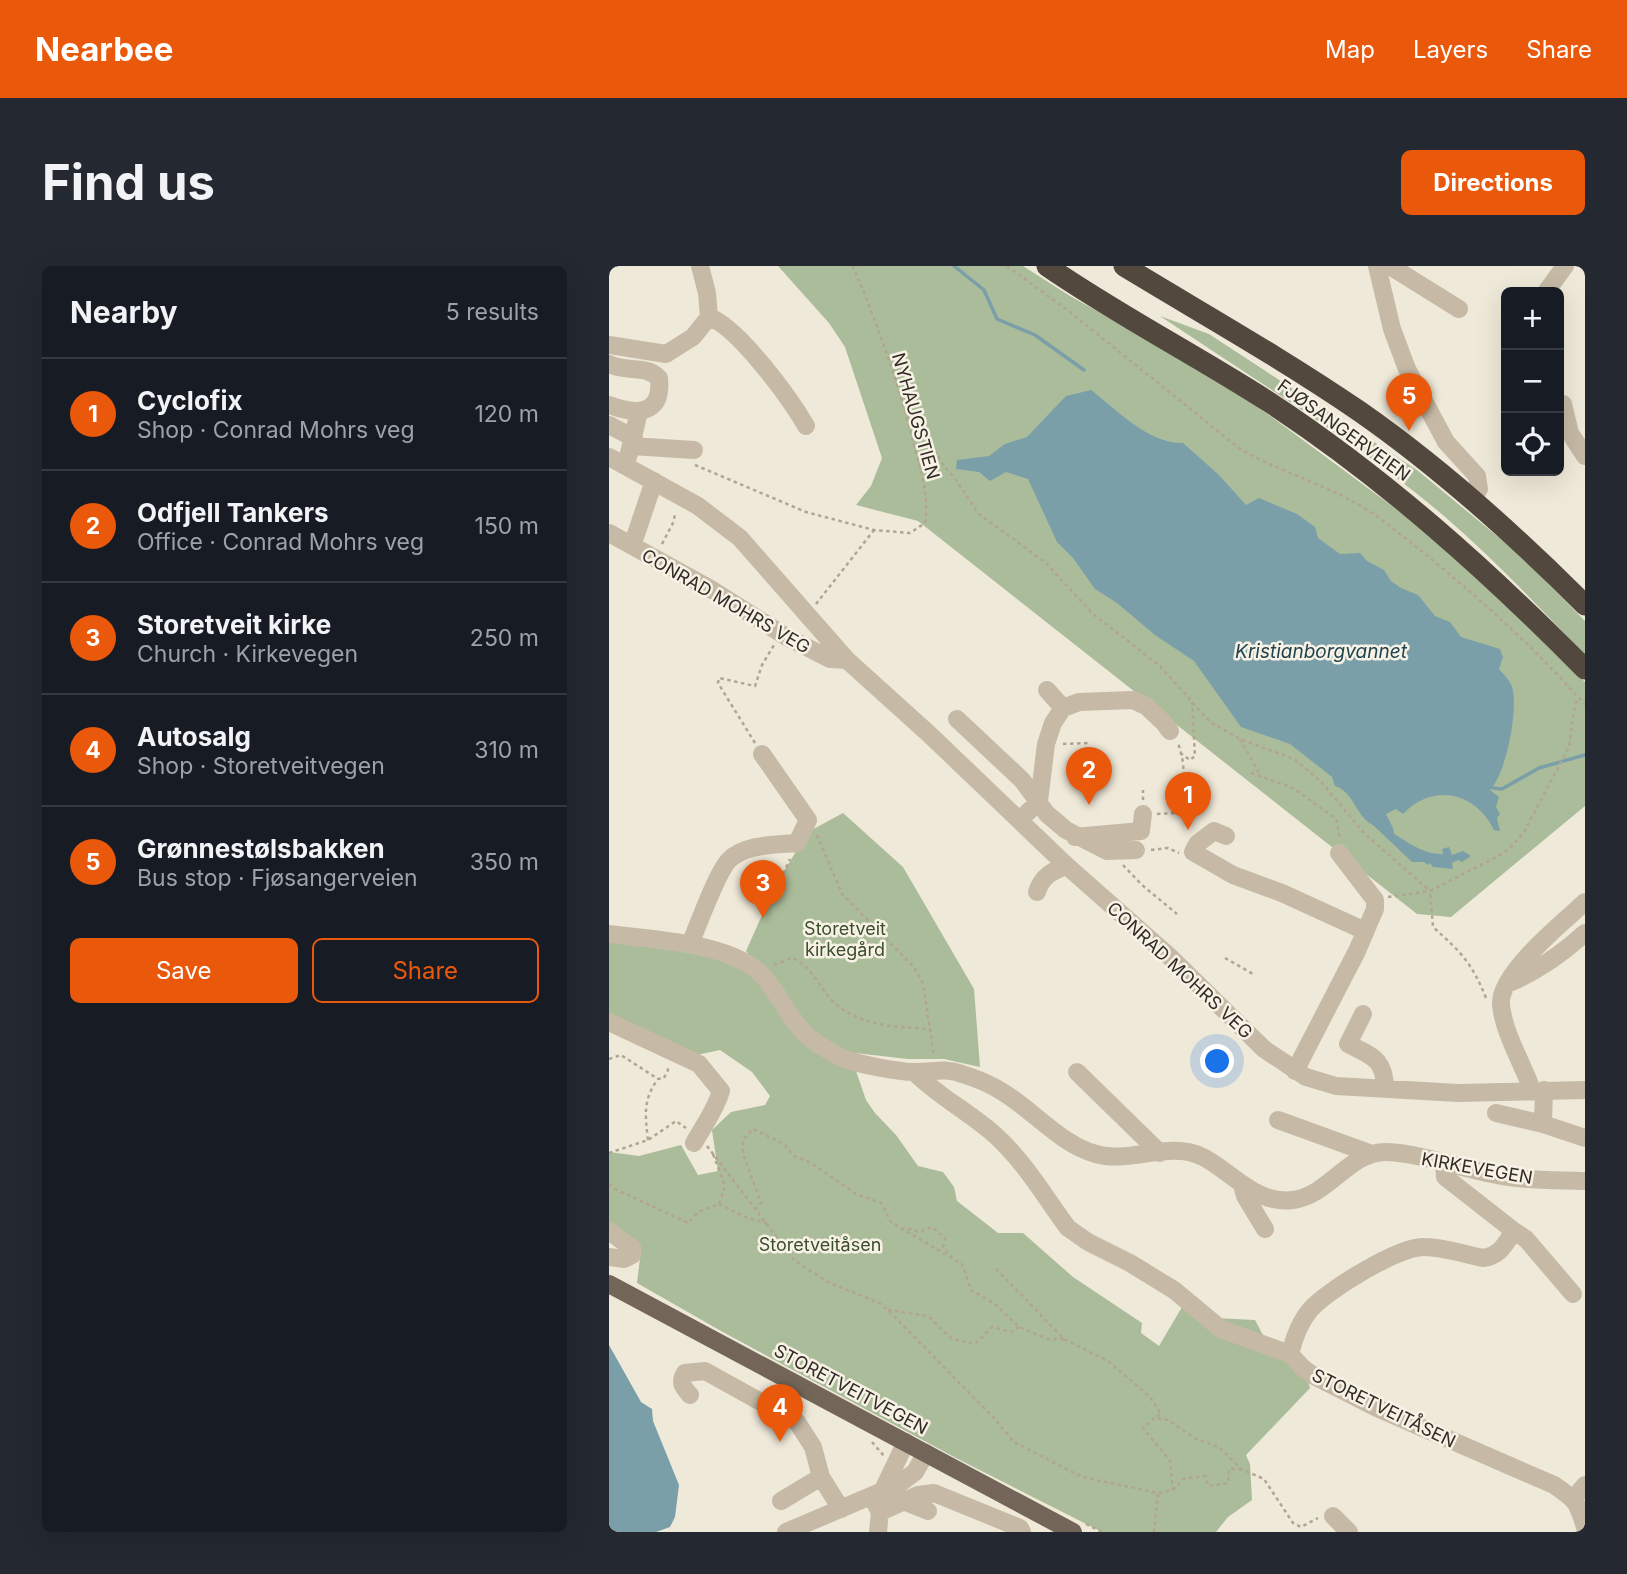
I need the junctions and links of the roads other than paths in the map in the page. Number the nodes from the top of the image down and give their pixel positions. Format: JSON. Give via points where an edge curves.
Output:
{"nodes":[{"id":1,"x":700,"y":266,"type":"edge"},
{"id":2,"x":1047,"y":266,"type":"edge"},
{"id":3,"x":1124,"y":266,"type":"edge"},
{"id":4,"x":1361,"y":266,"type":"edge"},
{"id":5,"x":1565,"y":266,"type":"edge"},
{"id":6,"x":1382,"y":270,"type":"edge"},
{"id":7,"x":1550,"y":287,"type":"edge"},
{"id":8,"x":1459,"y":309,"type":"dead end"},
{"id":9,"x":709,"y":317,"type":"junction"},
{"id":10,"x":609,"y":345,"type":"edge"},
{"id":11,"x":609,"y":364,"type":"edge"},
{"id":12,"x":609,"y":405,"type":"edge"},
{"id":13,"x":1564,"y":408,"type":"edge"},
{"id":14,"x":639,"y":412,"type":"junction"},
{"id":15,"x":609,"y":425,"type":"edge"},
{"id":16,"x":806,"y":426,"type":"dead end"},
{"id":17,"x":632,"y":442,"type":"junction"},
{"id":18,"x":1585,"y":456,"type":"edge"},
{"id":19,"x":694,"y":458,"type":"road end"},
{"id":20,"x":614,"y":459,"type":"edge"},
{"id":21,"x":654,"y":481,"type":"junction"},
{"id":22,"x":1471,"y":498,"type":"junction"},
{"id":23,"x":609,"y":533,"type":"edge"},
{"id":24,"x":632,"y":547,"type":"junction"},
{"id":25,"x":1585,"y":605,"type":"edge"},
{"id":26,"x":847,"y":660,"type":"junction"},
{"id":27,"x":1585,"y":669,"type":"edge"},
{"id":28,"x":1047,"y":690,"type":"dead end"},
{"id":29,"x":1063,"y":708,"type":"junction"},
{"id":30,"x":957,"y":719,"type":"dead end"},
{"id":31,"x":1170,"y":731,"type":"road end"},
{"id":32,"x":762,"y":754,"type":"road end"},
{"id":33,"x":1038,"y":801,"type":"junction"},
{"id":34,"x":1150,"y":814,"type":"road end"},
{"id":35,"x":1020,"y":820,"type":"junction"},
{"id":36,"x":1075,"y":836,"type":"junction"},
{"id":37,"x":1226,"y":836,"type":"dead end"},
{"id":38,"x":1127,"y":851,"type":"road end"},
{"id":39,"x":1339,"y":853,"type":"road end"},
{"id":40,"x":1067,"y":866,"type":"junction"},
{"id":41,"x":1037,"y":892,"type":"dead end"},
{"id":42,"x":1585,"y":902,"type":"edge"},
{"id":43,"x":1366,"y":932,"type":"junction"},
{"id":44,"x":1585,"y":933,"type":"edge"},
{"id":45,"x":609,"y":934,"type":"edge"},
{"id":46,"x":690,"y":944,"type":"junction"},
{"id":47,"x":1507,"y":984,"type":"junction"},
{"id":48,"x":1363,"y":1014,"type":"dead end"},
{"id":49,"x":609,"y":1022,"type":"edge"},
{"id":50,"x":1295,"y":1071,"type":"junction"},
{"id":51,"x":914,"y":1072,"type":"junction"},
{"id":52,"x":1077,"y":1072,"type":"dead end"},
{"id":53,"x":1385,"y":1089,"type":"junction"},
{"id":54,"x":1538,"y":1090,"type":"junction"},
{"id":55,"x":1585,"y":1090,"type":"edge"},
{"id":56,"x":1496,"y":1114,"type":"dead end"},
{"id":57,"x":1278,"y":1120,"type":"dead end"},
{"id":58,"x":1543,"y":1124,"type":"junction"},
{"id":59,"x":1585,"y":1138,"type":"edge"},
{"id":60,"x":696,"y":1140,"type":"road end"},
{"id":61,"x":1160,"y":1153,"type":"junction"},
{"id":62,"x":1369,"y":1153,"type":"junction"},
{"id":63,"x":1444,"y":1164,"type":"junction"},
{"id":64,"x":1585,"y":1181,"type":"edge"},
{"id":65,"x":1242,"y":1185,"type":"junction"},
{"id":66,"x":1265,"y":1230,"type":"dead end"},
{"id":67,"x":609,"y":1231,"type":"edge"},
{"id":68,"x":1514,"y":1231,"type":"junction"},
{"id":69,"x":609,"y":1256,"type":"edge"},
{"id":70,"x":609,"y":1284,"type":"edge"},
{"id":71,"x":1573,"y":1294,"type":"dead end"},
{"id":72,"x":1290,"y":1354,"type":"junction"},
{"id":73,"x":690,"y":1395,"type":"dead end"},
{"id":74,"x":906,"y":1442,"type":"junction"},
{"id":75,"x":926,"y":1453,"type":"junction"},
{"id":76,"x":821,"y":1477,"type":"junction"},
{"id":77,"x":1579,"y":1491,"type":"edge"},
{"id":78,"x":878,"y":1500,"type":"junction"},
{"id":79,"x":781,"y":1501,"type":"dead end"},
{"id":80,"x":903,"y":1501,"type":"junction"},
{"id":81,"x":841,"y":1509,"type":"junction"},
{"id":82,"x":928,"y":1511,"type":"dead end"},
{"id":83,"x":1333,"y":1517,"type":"road end"},
{"id":84,"x":1585,"y":1527,"type":"edge"},
{"id":85,"x":786,"y":1532,"type":"edge"},
{"id":86,"x":878,"y":1532,"type":"edge"},
{"id":87,"x":1022,"y":1532,"type":"edge"},
{"id":88,"x":1073,"y":1532,"type":"edge"},
{"id":89,"x":1349,"y":1532,"type":"edge"}],
"edges":[{"from":1,"to":9,"type":"street"},
{"from":2,"to":27,"type":"highway","name":"FJØSANGERVEIEN","via":[[1325,441],[1490,575]]},
{"from":3,"to":22,"type":"highway","name":"FJØSANGERVEIEN","via":[[1359,411]]},
{"from":4,"to":6,"type":"street","via":[[1371,276]]},
{"from":5,"to":7,"type":"street"},
{"from":6,"to":8,"type":"street"},
{"from":6,"to":22,"type":"street","via":[[1392,328],[1407,369],[1446,442],[1477,476],[1479,489]]},
{"from":9,"to":10,"type":"street","via":[[693,337],[666,354]]},
{"from":9,"to":16,"type":"street","via":[[720,321],[744,345],[795,405]]},
{"from":11,"to":14,"type":"street","name":"CONRAD MOHRS VEG","via":[[650,370],[659,378],[656,399]]},
{"from":12,"to":14,"type":"street"},
{"from":13,"to":18,"type":"street","via":[[1570,433]]},
{"from":14,"to":17,"type":"street","name":"CONRAD MOHRS VEG"},
{"from":15,"to":17,"type":"street"},
{"from":17,"to":19,"type":"street"},
{"from":17,"to":20,"type":"street","name":"CONRAD MOHRS VEG","via":[[627,459]]},
{"from":20,"to":21,"type":"street","name":"CONRAD MOHRS VEG"},
{"from":21,"to":24,"type":"street"},
{"from":21,"to":26,"type":"street","name":"CONRAD MOHRS VEG","via":[[740,538]]},
{"from":22,"to":25,"type":"highway","name":"FJØSANGERVEIEN"},
{"from":23,"to":24,"type":"street","name":"CONRAD MOHRS VEG"},
{"from":24,"to":26,"type":"street","name":"CONRAD MOHRS VEG","via":[[785,636],[830,659]]},
{"from":26,"to":35,"type":"street","name":"CONRAD MOHRS VEG"},
{"from":28,"to":29,"type":"street"},
{"from":29,"to":31,"type":"street","via":[[1079,702],[1133,700],[1146,706]]},
{"from":29,"to":33,"type":"street","via":[[1046,744]]},
{"from":30,"to":33,"type":"street"},
{"from":32,"to":46,"type":"street","via":[[808,820],[797,843],[757,847],[730,859]]},
{"from":33,"to":35,"type":"street"},
{"from":33,"to":36,"type":"street"},
{"from":34,"to":36,"type":"street","via":[[1141,831]]},
{"from":35,"to":40,"type":"street","name":"CONRAD MOHRS VEG"},
{"from":36,"to":38,"type":"street","via":[[1107,851]]},
{"from":37,"to":43,"type":"street","via":[[1214,831],[1193,852],[1233,875]]},
{"from":39,"to":43,"type":"street","via":[[1375,900]]},
{"from":40,"to":41,"type":"street","via":[[1047,876]]},
{"from":40,"to":50,"type":"street","name":"CONRAD MOHRS VEG","via":[[1264,1049]]},
{"from":42,"to":47,"type":"street","via":[[1521,963]]},
{"from":43,"to":50,"type":"street"},
{"from":44,"to":47,"type":"street"},
{"from":45,"to":46,"type":"street"},
{"from":46,"to":51,"type":"street","via":[[730,956],[761,973],[800,1031],[817,1044],[845,1059]]},
{"from":47,"to":54,"type":"street","via":[[1501,1006]]},
{"from":48,"to":53,"type":"street","via":[[1347,1044],[1378,1061],[1385,1074]]},
{"from":49,"to":60,"type":"street","via":[[699,1064],[721,1091],[713,1116]]},
{"from":50,"to":53,"type":"street","name":"CONRAD MOHRS VEG","via":[[1325,1085]]},
{"from":51,"to":61,"type":"street","via":[[960,1073],[1001,1091],[1097,1154]]},
{"from":51,"to":72,"type":"street","name":"STORETVEITÅSEN","via":[[1010,1150],[1078,1236],[1174,1290],[1221,1329]]},
{"from":52,"to":61,"type":"street"},
{"from":53,"to":54,"type":"street","name":"CONRAD MOHRS VEG","via":[[1458,1093]]},
{"from":54,"to":55,"type":"street","name":"CONRAD MOHRS VEG"},
{"from":54,"to":58,"type":"street"},
{"from":56,"to":58,"type":"street"},
{"from":57,"to":62,"type":"street","name":"KIRKEVEGEN"},
{"from":58,"to":59,"type":"street"},
{"from":61,"to":65,"type":"street","via":[[1202,1157]]},
{"from":62,"to":63,"type":"street","name":"KIRKEVEGEN"},
{"from":62,"to":65,"type":"street","via":[[1311,1195],[1293,1200],[1275,1200]]},
{"from":63,"to":64,"type":"street","name":"KIRKEVEGEN","via":[[1510,1178]]},
{"from":63,"to":68,"type":"street","via":[[1445,1177]]},
{"from":65,"to":66,"type":"street"},
{"from":67,"to":69,"type":"street","via":[[632,1248],[632,1255],[624,1259]]},
{"from":68,"to":71,"type":"street"},
{"from":68,"to":72,"type":"street","via":[[1502,1250],[1491,1257],[1422,1247],[1402,1252],[1341,1284],[1301,1322]]},
{"from":70,"to":74,"type":"main road","name":"STORETVEITVEGEN"},
{"from":72,"to":77,"type":"street","name":"STORETVEITÅSEN","via":[[1314,1376],[1377,1408],[1553,1485]]},
{"from":73,"to":76,"type":"street","via":[[682,1387],[685,1373],[705,1371],[797,1422],[813,1447]]},
{"from":74,"to":75,"type":"main road","name":"STORETVEITVEGEN"},
{"from":74,"to":78,"type":"street"},
{"from":75,"to":78,"type":"street","via":[[915,1472]]},
{"from":75,"to":88,"type":"main road","name":"STORETVEITVEGEN"},
{"from":76,"to":79,"type":"street"},
{"from":76,"to":81,"type":"street"},
{"from":77,"to":84,"type":"street","name":"STORETVEITÅSEN"},
{"from":78,"to":80,"type":"street"},
{"from":78,"to":81,"type":"street"},
{"from":78,"to":86,"type":"street"},
{"from":80,"to":82,"type":"street"},
{"from":80,"to":87,"type":"street","via":[[934,1493]]},
{"from":81,"to":85,"type":"street"},
{"from":83,"to":89,"type":"street"}]}
